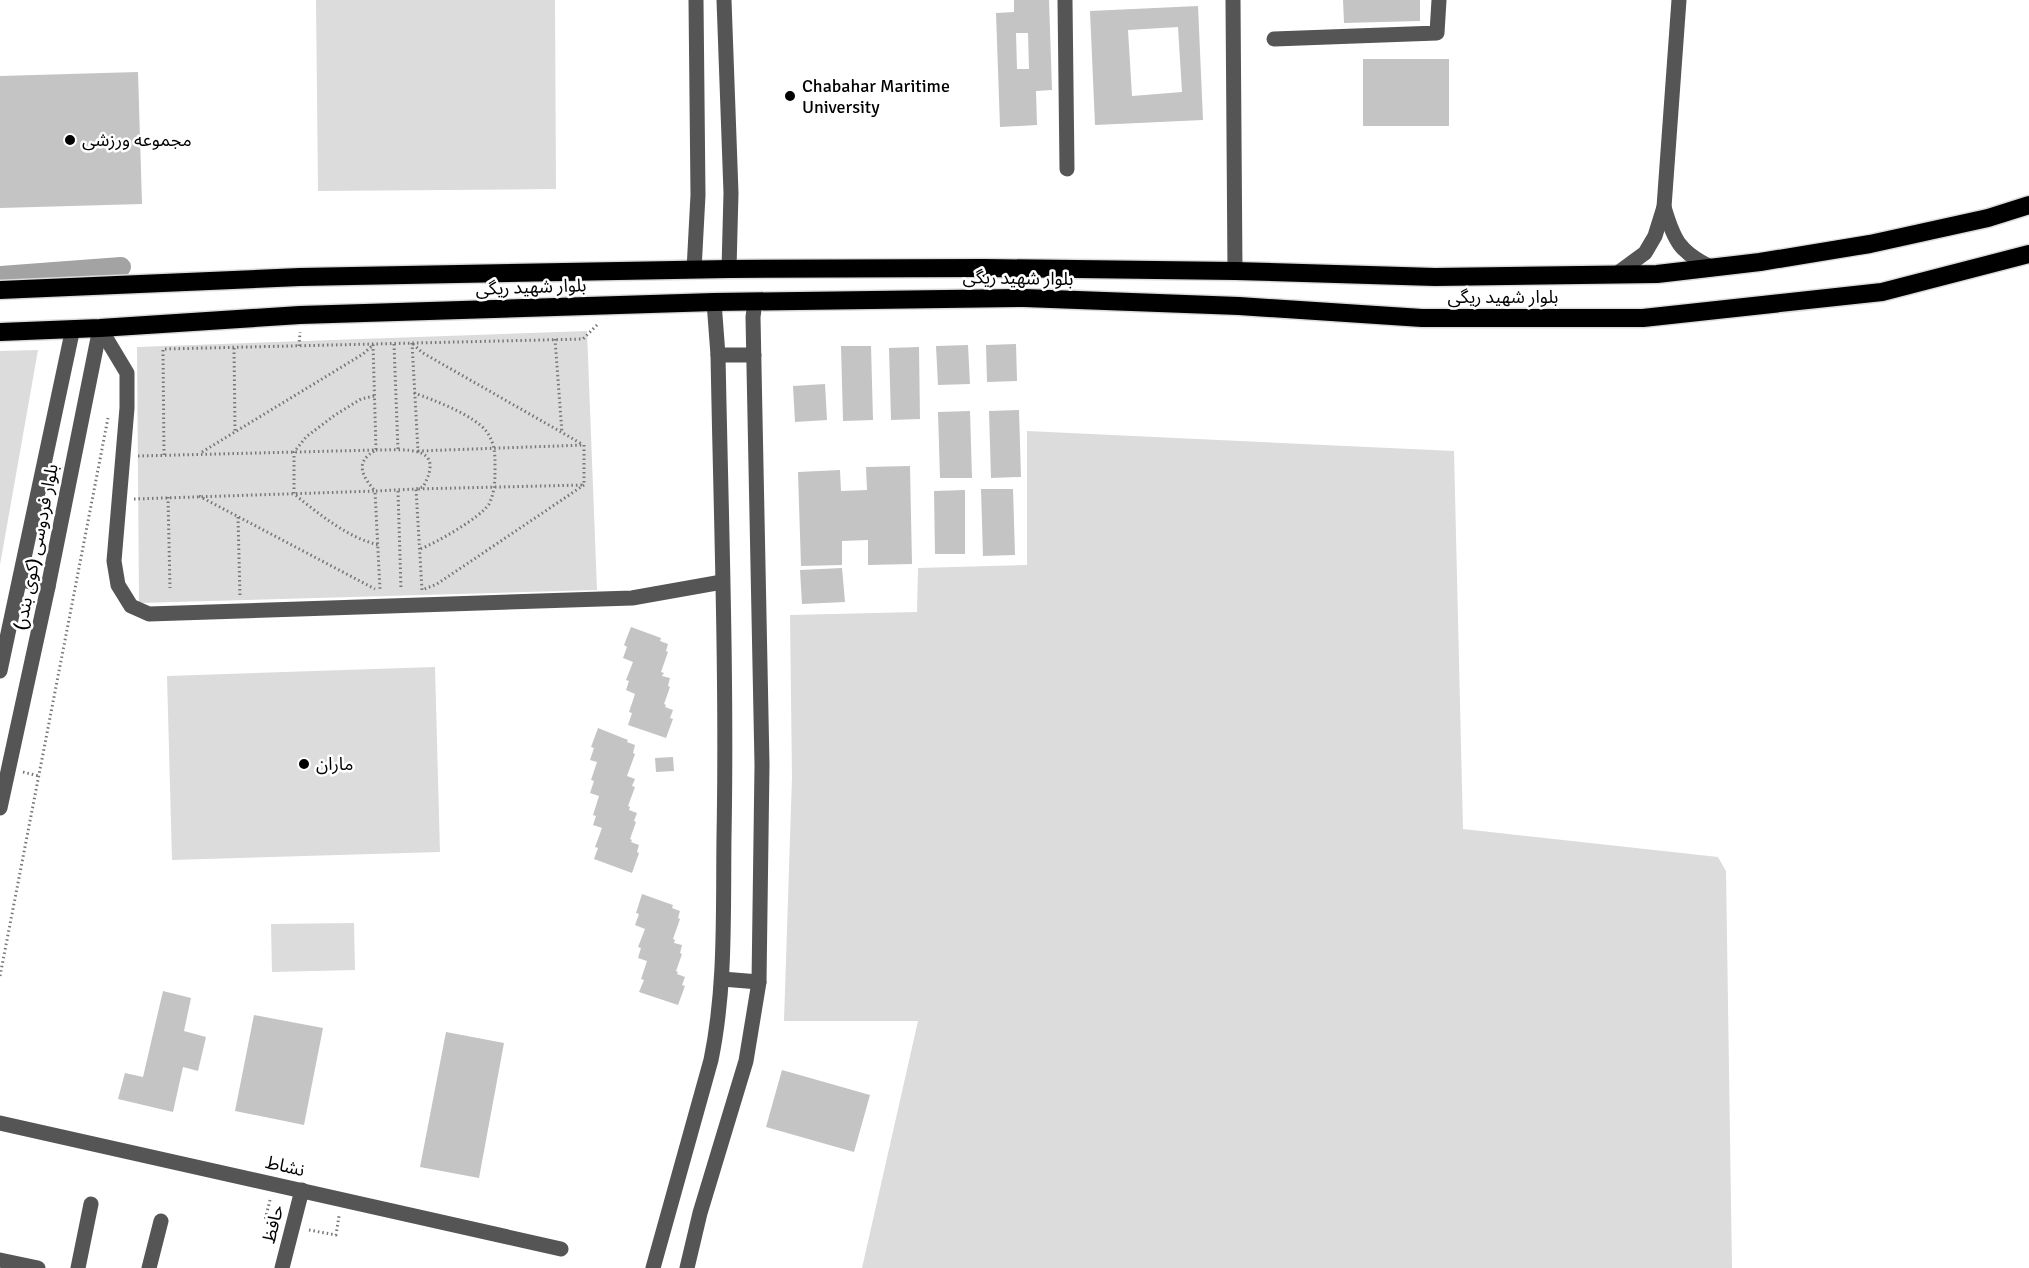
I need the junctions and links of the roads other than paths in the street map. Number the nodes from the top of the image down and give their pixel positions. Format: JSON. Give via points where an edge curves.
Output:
{"nodes":[{"id":1,"x":696,"y":0,"type":"edge"},
{"id":2,"x":724,"y":0,"type":"edge"},
{"id":3,"x":1065,"y":0,"type":"edge"},
{"id":4,"x":1233,"y":0,"type":"edge"},
{"id":5,"x":1438,"y":0,"type":"edge"},
{"id":6,"x":1679,"y":0,"type":"edge"},
{"id":7,"x":1274,"y":39,"type":"dead end"},
{"id":8,"x":1067,"y":169,"type":"dead end"},
{"id":9,"x":2029,"y":205,"type":"edge"},
{"id":10,"x":1664,"y":207,"type":"junction"},
{"id":11,"x":2029,"y":254,"type":"edge"},
{"id":12,"x":1713,"y":268,"type":"junction"},
{"id":13,"x":729,"y":269,"type":"junction"},
{"id":14,"x":694,"y":270,"type":"junction"},
{"id":15,"x":1235,"y":271,"type":"junction"},
{"id":16,"x":1615,"y":274,"type":"junction"},
{"id":17,"x":0,"y":290,"type":"edge"},
{"id":18,"x":714,"y":302,"type":"junction"},
{"id":19,"x":755,"y":302,"type":"junction"},
{"id":20,"x":74,"y":328,"type":"junction"},
{"id":21,"x":100,"y":328,"type":"junction"},
{"id":22,"x":0,"y":332,"type":"edge"},
{"id":23,"x":68,"y":354,"type":"junction"},
{"id":24,"x":718,"y":355,"type":"junction"},
{"id":25,"x":754,"y":355,"type":"junction"},
{"id":26,"x":93,"y":361,"type":"junction"},
{"id":27,"x":20,"y":579,"type":"junction"},
{"id":28,"x":722,"y":582,"type":"junction"},
{"id":29,"x":48,"y":587,"type":"junction"},
{"id":30,"x":4,"y":637,"type":"edge"},
{"id":31,"x":0,"y":671,"type":"edge"},
{"id":32,"x":0,"y":808,"type":"edge"},
{"id":33,"x":722,"y":979,"type":"junction"},
{"id":34,"x":759,"y":982,"type":"junction"},
{"id":35,"x":0,"y":1123,"type":"edge"},
{"id":36,"x":302,"y":1190,"type":"junction"},
{"id":37,"x":91,"y":1204,"type":"dead end"},
{"id":38,"x":161,"y":1221,"type":"dead end"},
{"id":39,"x":561,"y":1249,"type":"dead end"},
{"id":40,"x":0,"y":1260,"type":"edge"},
{"id":41,"x":38,"y":1268,"type":"edge"},
{"id":42,"x":78,"y":1268,"type":"edge"},
{"id":43,"x":149,"y":1268,"type":"edge"},
{"id":44,"x":282,"y":1268,"type":"edge"},
{"id":45,"x":653,"y":1268,"type":"edge"},
{"id":46,"x":687,"y":1268,"type":"edge"}],
"edges":[{"from":1,"to":14,"type":"street","via":[[698,195]]},
{"from":2,"to":13,"type":"street","via":[[731,193]]},
{"from":3,"to":8,"type":"street"},
{"from":4,"to":15,"type":"street"},
{"from":5,"to":7,"type":"street","via":[[1437,33]]},
{"from":6,"to":10,"type":"street"},
{"from":9,"to":12,"type":"highway","name":"بلوار شهید ریگی","via":[[1870,244]]},
{"from":10,"to":12,"type":"street","via":[[1672,234],[1685,251]]},
{"from":10,"to":16,"type":"street","via":[[1645,254]]},
{"from":11,"to":19,"type":"highway","name":"بلوار شهید ریگی","via":[[1882,292],[1643,318],[1422,318],[1024,298]]},
{"from":12,"to":16,"type":"highway","name":"بلوار شهید ریگی"},
{"from":13,"to":14,"type":"highway","name":"بلوار شهید ریگی"},
{"from":13,"to":15,"type":"highway","name":"بلوار شهید ریگی"},
{"from":14,"to":17,"type":"highway","name":"بلوار شهید ریگی","via":[[300,277]]},
{"from":15,"to":16,"type":"highway","name":"بلوار شهید ریگی","via":[[1435,277]]},
{"from":18,"to":19,"type":"highway","name":"بلوار شهید ریگی"},
{"from":18,"to":21,"type":"highway","name":"بلوار شهید ریگی","via":[[300,315]]},
{"from":18,"to":24,"type":"street"},
{"from":19,"to":25,"type":"street"},
{"from":20,"to":21,"type":"highway","name":"بلوار شهید ریگی"},
{"from":20,"to":22,"type":"highway","name":"بلوار شهید ریگی"},
{"from":20,"to":23,"type":"street","name":"بلوار فردوسی (کوی بندر)"},
{"from":21,"to":26,"type":"street","name":"بلوار فردوسی (کوی بندر)"},
{"from":21,"to":28,"type":"street","via":[[127,373],[114,561],[118,585],[131,606],[149,614],[632,598]]},
{"from":23,"to":26,"type":"street","via":[[82,351]]},
{"from":23,"to":27,"type":"street","name":"بلوار فردوسی (کوی بندر)"},
{"from":24,"to":25,"type":"street"},
{"from":24,"to":28,"type":"street"},
{"from":25,"to":34,"type":"street","via":[[762,765]]},
{"from":26,"to":29,"type":"street","name":"بلوار فردوسی (کوی بندر)"},
{"from":27,"to":29,"type":"street"},
{"from":27,"to":30,"type":"street","name":"بلوار فردوسی (کوی بندر)"},
{"from":28,"to":33,"type":"street","via":[[726,737]]},
{"from":29,"to":32,"type":"street","name":"بلوار فردوسی (کوی بندر)"},
{"from":30,"to":31,"type":"street","name":"بلوار فردوسی (کوی بندر)"},
{"from":33,"to":34,"type":"street"},
{"from":33,"to":45,"type":"street","via":[[711,1060]]},
{"from":34,"to":46,"type":"street","via":[[746,1061]]},
{"from":35,"to":36,"type":"street","name":"نشاط"},
{"from":36,"to":39,"type":"street","name":"نشاط"},
{"from":36,"to":44,"type":"street","name":"حافظ"},
{"from":37,"to":42,"type":"street"},
{"from":38,"to":43,"type":"street"},
{"from":40,"to":41,"type":"street"}]}
